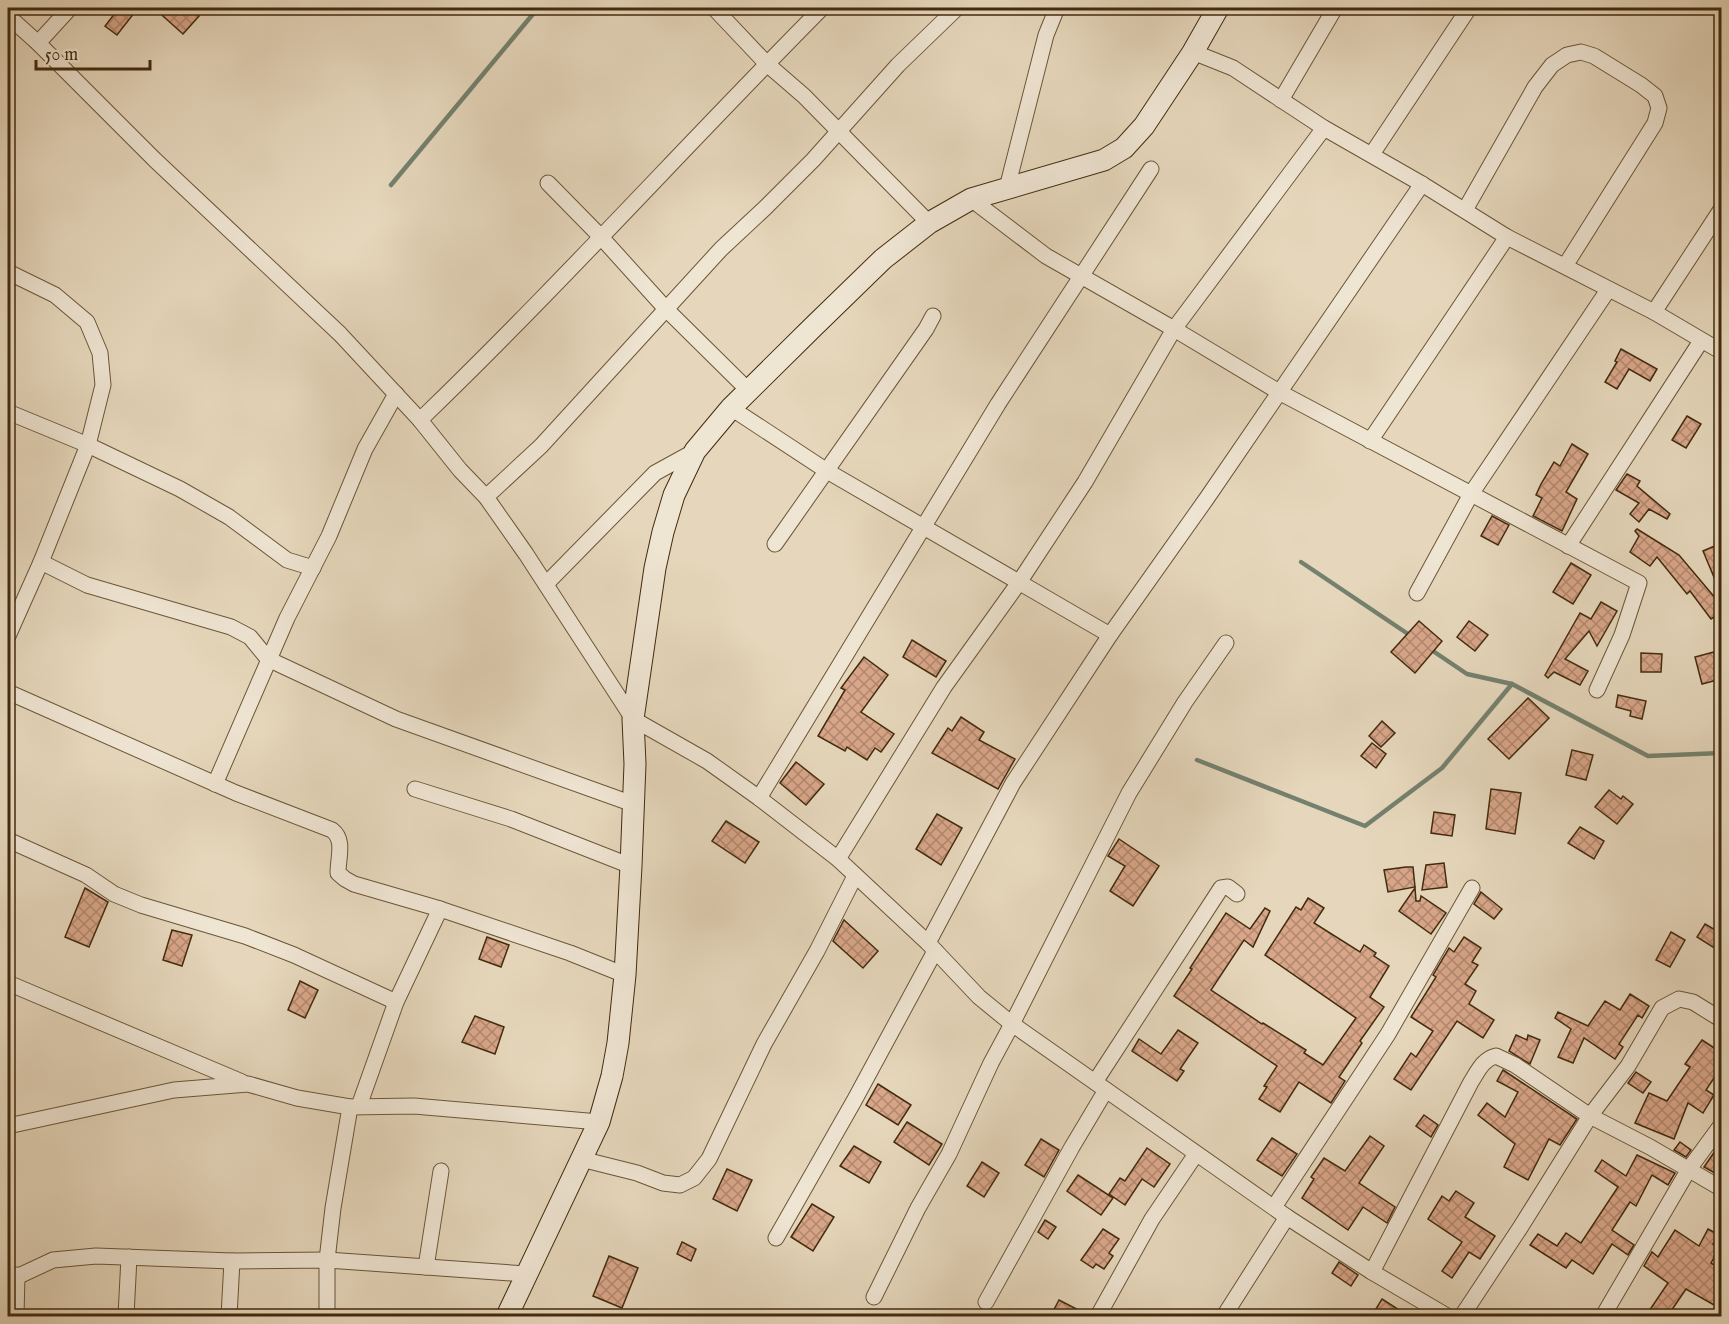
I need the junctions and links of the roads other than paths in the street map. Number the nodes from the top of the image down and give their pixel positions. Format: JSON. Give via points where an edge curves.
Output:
{"nodes":[{"id":1,"x":70,"y":8,"type":"edge"},
{"id":2,"x":714,"y":8,"type":"edge"},
{"id":3,"x":822,"y":8,"type":"edge"},
{"id":4,"x":957,"y":8,"type":"edge"},
{"id":5,"x":1057,"y":8,"type":"edge"},
{"id":6,"x":1218,"y":8,"type":"edge"},
{"id":7,"x":1335,"y":8,"type":"edge"},
{"id":8,"x":1469,"y":8,"type":"edge"},
{"id":9,"x":8,"y":16,"type":"edge"},
{"id":10,"x":38,"y":43,"type":"junction"},
{"id":11,"x":1193,"y":52,"type":"junction"},
{"id":12,"x":767,"y":64,"type":"junction"},
{"id":13,"x":1281,"y":100,"type":"junction"},
{"id":14,"x":1324,"y":129,"type":"junction"},
{"id":15,"x":838,"y":132,"type":"junction"},
{"id":16,"x":1372,"y":154,"type":"junction"},
{"id":17,"x":1151,"y":168,"type":"dead end"},
{"id":18,"x":548,"y":183,"type":"dead end"},
{"id":19,"x":1422,"y":184,"type":"junction"},
{"id":20,"x":1007,"y":188,"type":"junction"},
{"id":21,"x":971,"y":199,"type":"junction"},
{"id":22,"x":1722,"y":208,"type":"edge"},
{"id":23,"x":1465,"y":210,"type":"junction"},
{"id":24,"x":929,"y":223,"type":"junction"},
{"id":25,"x":600,"y":237,"type":"junction"},
{"id":26,"x":1507,"y":237,"type":"junction"},
{"id":27,"x":1565,"y":266,"type":"junction"},
{"id":28,"x":8,"y":273,"type":"edge"},
{"id":29,"x":1082,"y":278,"type":"junction"},
{"id":30,"x":1608,"y":290,"type":"junction"},
{"id":31,"x":666,"y":309,"type":"junction"},
{"id":32,"x":1654,"y":312,"type":"junction"},
{"id":33,"x":933,"y":316,"type":"dead end"},
{"id":34,"x":1174,"y":329,"type":"junction"},
{"id":35,"x":1701,"y":341,"type":"junction"},
{"id":36,"x":1722,"y":352,"type":"edge"},
{"id":37,"x":749,"y":391,"type":"junction"},
{"id":38,"x":1279,"y":392,"type":"junction"},
{"id":39,"x":396,"y":394,"type":"junction"},
{"id":40,"x":731,"y":408,"type":"junction"},
{"id":41,"x":8,"y":412,"type":"edge"},
{"id":42,"x":420,"y":420,"type":"junction"},
{"id":43,"x":1370,"y":441,"type":"junction"},
{"id":44,"x":88,"y":445,"type":"junction"},
{"id":45,"x":695,"y":451,"type":"junction"},
{"id":46,"x":827,"y":471,"type":"junction"},
{"id":47,"x":1471,"y":494,"type":"junction"},
{"id":48,"x":486,"y":497,"type":"junction"},
{"id":49,"x":922,"y":526,"type":"junction"},
{"id":50,"x":775,"y":544,"type":"dead end"},
{"id":51,"x":1568,"y":546,"type":"junction"},
{"id":52,"x":41,"y":562,"type":"junction"},
{"id":53,"x":312,"y":568,"type":"junction"},
{"id":54,"x":1020,"y":581,"type":"junction"},
{"id":55,"x":546,"y":584,"type":"junction"},
{"id":56,"x":1417,"y":593,"type":"dead end"},
{"id":57,"x":1110,"y":635,"type":"junction"},
{"id":58,"x":8,"y":636,"type":"edge"},
{"id":59,"x":1226,"y":643,"type":"dead end"},
{"id":60,"x":268,"y":659,"type":"junction"},
{"id":61,"x":1598,"y":690,"type":"dead end"},
{"id":62,"x":8,"y":692,"type":"edge"},
{"id":63,"x":633,"y":719,"type":"junction"},
{"id":64,"x":214,"y":784,"type":"junction"},
{"id":65,"x":415,"y":789,"type":"dead end"},
{"id":66,"x":759,"y":798,"type":"junction"},
{"id":67,"x":633,"y":804,"type":"junction"},
{"id":68,"x":8,"y":840,"type":"edge"},
{"id":69,"x":838,"y":859,"type":"junction"},
{"id":70,"x":632,"y":866,"type":"junction"},
{"id":71,"x":855,"y":876,"type":"junction"},
{"id":72,"x":1472,"y":888,"type":"dead end"},
{"id":73,"x":1237,"y":894,"type":"dead end"},
{"id":74,"x":440,"y":909,"type":"junction"},
{"id":75,"x":931,"y":947,"type":"junction"},
{"id":76,"x":625,"y":975,"type":"junction"},
{"id":77,"x":8,"y":983,"type":"edge"},
{"id":78,"x":396,"y":1002,"type":"junction"},
{"id":79,"x":1722,"y":1020,"type":"edge"},
{"id":80,"x":1012,"y":1024,"type":"junction"},
{"id":81,"x":248,"y":1084,"type":"junction"},
{"id":82,"x":1100,"y":1086,"type":"junction"},
{"id":83,"x":355,"y":1106,"type":"junction"},
{"id":84,"x":1590,"y":1116,"type":"junction"},
{"id":85,"x":599,"y":1122,"type":"junction"},
{"id":86,"x":1722,"y":1124,"type":"edge"},
{"id":87,"x":8,"y":1126,"type":"edge"},
{"id":88,"x":1196,"y":1154,"type":"junction"},
{"id":89,"x":581,"y":1159,"type":"junction"},
{"id":90,"x":1689,"y":1169,"type":"junction"},
{"id":91,"x":441,"y":1171,"type":"dead end"},
{"id":92,"x":1722,"y":1189,"type":"edge"},
{"id":93,"x":1274,"y":1207,"type":"junction"},
{"id":94,"x":1287,"y":1217,"type":"junction"},
{"id":95,"x":776,"y":1238,"type":"dead end"},
{"id":96,"x":129,"y":1257,"type":"junction"},
{"id":97,"x":327,"y":1260,"type":"junction"},
{"id":98,"x":232,"y":1261,"type":"junction"},
{"id":99,"x":426,"y":1267,"type":"junction"},
{"id":100,"x":1372,"y":1272,"type":"junction"},
{"id":101,"x":526,"y":1274,"type":"junction"},
{"id":102,"x":12,"y":1278,"type":"edge"},
{"id":103,"x":874,"y":1297,"type":"dead end"},
{"id":104,"x":986,"y":1302,"type":"dead end"},
{"id":105,"x":16,"y":1317,"type":"edge"},
{"id":106,"x":126,"y":1317,"type":"edge"},
{"id":107,"x":229,"y":1317,"type":"edge"},
{"id":108,"x":327,"y":1317,"type":"edge"},
{"id":109,"x":507,"y":1317,"type":"edge"},
{"id":110,"x":1098,"y":1317,"type":"edge"},
{"id":111,"x":1224,"y":1317,"type":"edge"},
{"id":112,"x":1447,"y":1317,"type":"edge"},
{"id":113,"x":1462,"y":1317,"type":"edge"},
{"id":114,"x":1603,"y":1317,"type":"edge"}],
"edges":[{"from":1,"to":10,"type":"street"},
{"from":2,"to":12,"type":"street"},
{"from":3,"to":12,"type":"street"},
{"from":4,"to":15,"type":"street","via":[[898,65]]},
{"from":5,"to":20,"type":"street","via":[[1046,35]]},
{"from":6,"to":11,"type":"street"},
{"from":7,"to":13,"type":"street"},
{"from":8,"to":16,"type":"street"},
{"from":9,"to":10,"type":"street"},
{"from":10,"to":39,"type":"street","via":[[155,160],[340,334]]},
{"from":11,"to":13,"type":"street","via":[[1233,68]]},
{"from":11,"to":20,"type":"street","via":[[1144,126],[1124,148],[1104,160]]},
{"from":12,"to":15,"type":"street"},
{"from":12,"to":25,"type":"street"},
{"from":13,"to":14,"type":"street"},
{"from":14,"to":16,"type":"street"},
{"from":14,"to":34,"type":"street"},
{"from":15,"to":24,"type":"street"},
{"from":15,"to":31,"type":"street"},
{"from":16,"to":19,"type":"street"},
{"from":17,"to":29,"type":"street"},
{"from":18,"to":25,"type":"street"},
{"from":19,"to":23,"type":"street"},
{"from":19,"to":38,"type":"street"},
{"from":20,"to":21,"type":"street"},
{"from":21,"to":24,"type":"street"},
{"from":21,"to":29,"type":"street"},
{"from":22,"to":32,"type":"street"},
{"from":23,"to":26,"type":"street"},
{"from":23,"to":27,"type":"street","via":[[1534,87],[1552,65],[1581,52],[1594,56],[1655,96],[1659,108],[1655,123]]},
{"from":24,"to":37,"type":"street","via":[[884,259]]},
{"from":25,"to":31,"type":"street"},
{"from":25,"to":42,"type":"street"},
{"from":26,"to":27,"type":"street"},
{"from":26,"to":43,"type":"street"},
{"from":27,"to":30,"type":"street"},
{"from":28,"to":44,"type":"street","via":[[55,295],[87,322],[100,353],[103,385]]},
{"from":29,"to":34,"type":"street"},
{"from":29,"to":49,"type":"street"},
{"from":30,"to":32,"type":"street"},
{"from":30,"to":47,"type":"street"},
{"from":31,"to":37,"type":"street"},
{"from":31,"to":48,"type":"street","via":[[541,446]]},
{"from":32,"to":35,"type":"street"},
{"from":33,"to":46,"type":"street"},
{"from":34,"to":38,"type":"street"},
{"from":34,"to":54,"type":"street","via":[[1085,482]]},
{"from":35,"to":36,"type":"street"},
{"from":35,"to":51,"type":"street"},
{"from":37,"to":40,"type":"street"},
{"from":38,"to":43,"type":"street"},
{"from":38,"to":57,"type":"street"},
{"from":39,"to":42,"type":"street"},
{"from":39,"to":53,"type":"street","via":[[365,449]]},
{"from":40,"to":45,"type":"street"},
{"from":40,"to":46,"type":"street"},
{"from":41,"to":44,"type":"street"},
{"from":42,"to":48,"type":"street"},
{"from":43,"to":47,"type":"street"},
{"from":44,"to":52,"type":"street"},
{"from":44,"to":53,"type":"street","via":[[180,489],[229,517],[287,560]]},
{"from":45,"to":55,"type":"street","via":[[655,473]]},
{"from":45,"to":63,"type":"street","via":[[674,495],[663,532]]},
{"from":46,"to":49,"type":"street"},
{"from":46,"to":50,"type":"street"},
{"from":47,"to":51,"type":"street"},
{"from":47,"to":56,"type":"street"},
{"from":48,"to":55,"type":"street"},
{"from":49,"to":54,"type":"street"},
{"from":49,"to":66,"type":"street"},
{"from":51,"to":61,"type":"street","via":[[1639,583]]},
{"from":52,"to":58,"type":"street"},
{"from":52,"to":60,"type":"street","via":[[87,585],[231,627],[250,637]]},
{"from":53,"to":60,"type":"street"},
{"from":54,"to":57,"type":"street"},
{"from":54,"to":69,"type":"street","via":[[944,687]]},
{"from":55,"to":63,"type":"street"},
{"from":57,"to":75,"type":"street","via":[[1013,783]]},
{"from":59,"to":80,"type":"street","via":[[1129,793]]},
{"from":60,"to":64,"type":"street"},
{"from":60,"to":67,"type":"street","via":[[396,719]]},
{"from":62,"to":64,"type":"street"},
{"from":63,"to":66,"type":"street","via":[[707,761]]},
{"from":63,"to":67,"type":"street"},
{"from":64,"to":74,"type":"street","via":[[332,830],[341,840],[338,873],[345,879]]},
{"from":65,"to":70,"type":"street","via":[[512,819]]},
{"from":66,"to":69,"type":"street"},
{"from":67,"to":70,"type":"street"},
{"from":68,"to":78,"type":"street","via":[[86,875],[114,894],[255,939]]},
{"from":69,"to":71,"type":"street"},
{"from":70,"to":76,"type":"street"},
{"from":71,"to":75,"type":"street"},
{"from":71,"to":89,"type":"street","via":[[764,1044],[709,1159],[694,1178],[680,1185],[671,1184]]},
{"from":72,"to":93,"type":"street","via":[[1388,1034]]},
{"from":73,"to":82,"type":"street","via":[[1228,887],[1221,888]]},
{"from":74,"to":76,"type":"street"},
{"from":74,"to":78,"type":"street"},
{"from":75,"to":80,"type":"street"},
{"from":75,"to":95,"type":"street","via":[[854,1101]]},
{"from":76,"to":85,"type":"street","via":[[616,1054]]},
{"from":77,"to":81,"type":"street"},
{"from":78,"to":83,"type":"street"},
{"from":79,"to":84,"type":"street","via":[[1694,1002],[1679,999],[1662,1008],[1628,1066]]},
{"from":80,"to":82,"type":"street"},
{"from":80,"to":103,"type":"street"},
{"from":81,"to":83,"type":"street","via":[[297,1098]]},
{"from":81,"to":87,"type":"street","via":[[174,1090]]},
{"from":82,"to":88,"type":"street"},
{"from":82,"to":104,"type":"street","via":[[1072,1147]]},
{"from":83,"to":85,"type":"street","via":[[414,1106]]},
{"from":83,"to":97,"type":"street","via":[[333,1208]]},
{"from":84,"to":90,"type":"street"},
{"from":84,"to":100,"type":"street","via":[[1505,1060],[1496,1056],[1482,1063]]},
{"from":84,"to":113,"type":"street"},
{"from":85,"to":89,"type":"street"},
{"from":86,"to":90,"type":"street"},
{"from":88,"to":93,"type":"street"},
{"from":88,"to":110,"type":"street","via":[[1152,1220]]},
{"from":89,"to":101,"type":"street"},
{"from":90,"to":92,"type":"street"},
{"from":90,"to":114,"type":"street"},
{"from":91,"to":99,"type":"street"},
{"from":93,"to":94,"type":"street"},
{"from":94,"to":100,"type":"street"},
{"from":94,"to":111,"type":"street"},
{"from":96,"to":98,"type":"street"},
{"from":96,"to":102,"type":"street","via":[[53,1260]]},
{"from":96,"to":106,"type":"street"},
{"from":97,"to":98,"type":"street"},
{"from":97,"to":99,"type":"street"},
{"from":97,"to":108,"type":"street"},
{"from":98,"to":107,"type":"street"},
{"from":99,"to":101,"type":"street"},
{"from":100,"to":112,"type":"street"},
{"from":101,"to":109,"type":"street"},
{"from":102,"to":105,"type":"street"}]}
